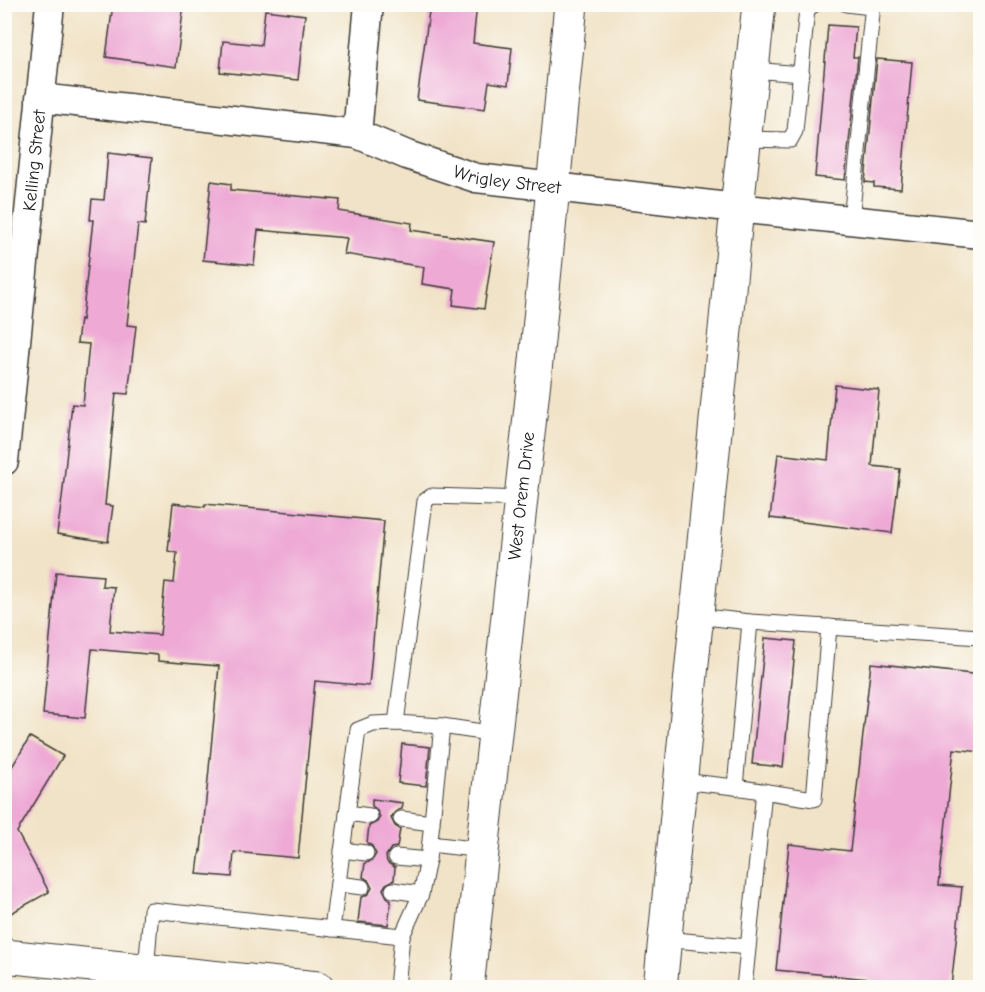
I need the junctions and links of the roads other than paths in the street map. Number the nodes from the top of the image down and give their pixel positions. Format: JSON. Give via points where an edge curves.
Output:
{"nodes":[{"id":1,"x":50,"y":4,"type":"edge"},
{"id":2,"x":369,"y":4,"type":"edge"},
{"id":3,"x":571,"y":4,"type":"edge"},
{"id":4,"x":759,"y":4,"type":"edge"},
{"id":5,"x":815,"y":4,"type":"edge"},
{"id":6,"x":846,"y":4,"type":"edge"},
{"id":7,"x":872,"y":6,"type":"edge"},
{"id":8,"x":752,"y":70,"type":"junction"},
{"id":9,"x":802,"y":74,"type":"junction"},
{"id":10,"x":40,"y":98,"type":"junction"},
{"id":11,"x":357,"y":134,"type":"junction"},
{"id":12,"x":744,"y":139,"type":"junction"},
{"id":13,"x":553,"y":188,"type":"junction"},
{"id":14,"x":737,"y":208,"type":"junction"},
{"id":15,"x":851,"y":220,"type":"junction"},
{"id":16,"x":981,"y":234,"type":"edge"},
{"id":17,"x":4,"y":461,"type":"edge"},
{"id":18,"x":521,"y":499,"type":"junction"},
{"id":19,"x":696,"y":616,"type":"junction"},
{"id":20,"x":750,"y":622,"type":"junction"},
{"id":21,"x":829,"y":627,"type":"junction"},
{"id":22,"x":981,"y":637,"type":"edge"},
{"id":23,"x":396,"y":723,"type":"junction"},
{"id":24,"x":442,"y":726,"type":"junction"},
{"id":25,"x":495,"y":734,"type":"junction"},
{"id":26,"x":681,"y":781,"type":"junction"},
{"id":27,"x":735,"y":787,"type":"junction"},
{"id":28,"x":764,"y":792,"type":"junction"},
{"id":29,"x":347,"y":813,"type":"junction"},
{"id":30,"x":370,"y":816,"type":"dead end"},
{"id":31,"x":401,"y":819,"type":"dead end"},
{"id":32,"x":432,"y":823,"type":"junction"},
{"id":33,"x":430,"y":844,"type":"junction"},
{"id":34,"x":342,"y":850,"type":"junction"},
{"id":35,"x":483,"y":850,"type":"junction"},
{"id":36,"x":366,"y":853,"type":"dead end"},
{"id":37,"x":396,"y":857,"type":"dead end"},
{"id":38,"x":428,"y":860,"type":"junction"},
{"id":39,"x":338,"y":884,"type":"junction"},
{"id":40,"x":362,"y":887,"type":"dead end"},
{"id":41,"x":393,"y":890,"type":"dead end"},
{"id":42,"x":421,"y":894,"type":"junction"},
{"id":43,"x":332,"y":929,"type":"junction"},
{"id":44,"x":402,"y":936,"type":"junction"},
{"id":45,"x":665,"y":939,"type":"junction"},
{"id":46,"x":748,"y":947,"type":"junction"},
{"id":47,"x":4,"y":956,"type":"edge"},
{"id":48,"x":146,"y":971,"type":"junction"},
{"id":49,"x":88,"y":976,"type":"edge"},
{"id":50,"x":318,"y":987,"type":"edge"},
{"id":51,"x":397,"y":987,"type":"edge"},
{"id":52,"x":467,"y":987,"type":"edge"},
{"id":53,"x":660,"y":987,"type":"edge"},
{"id":54,"x":744,"y":987,"type":"edge"}],
"edges":[{"from":1,"to":10,"type":"street","name":"Kelling Street"},
{"from":2,"to":11,"type":"street"},
{"from":3,"to":13,"type":"main road","name":"West Orem Drive"},
{"from":4,"to":8,"type":"main road"},
{"from":5,"to":9,"type":"lane","via":[[807,9]]},
{"from":6,"to":7,"type":"lane"},
{"from":7,"to":15,"type":"lane"},
{"from":8,"to":9,"type":"lane"},
{"from":8,"to":12,"type":"main road"},
{"from":9,"to":12,"type":"lane","via":[[795,131],[790,140]]},
{"from":10,"to":11,"type":"street","name":"Wrigley Street"},
{"from":10,"to":17,"type":"street","name":"Kelling Street"},
{"from":11,"to":13,"type":"street","name":"Wrigley Street","via":[[476,178]]},
{"from":12,"to":14,"type":"main road"},
{"from":13,"to":14,"type":"street","name":"Wrigley Street"},
{"from":13,"to":18,"type":"main road","name":"West Orem Drive"},
{"from":14,"to":15,"type":"street","name":"Wrigley Street"},
{"from":14,"to":19,"type":"main road"},
{"from":15,"to":16,"type":"street","name":"Wrigley Street"},
{"from":18,"to":23,"type":"lane","via":[[432,496],[425,501]]},
{"from":18,"to":25,"type":"main road","name":"West Orem Drive"},
{"from":19,"to":20,"type":"lane"},
{"from":19,"to":26,"type":"main road"},
{"from":20,"to":21,"type":"lane"},
{"from":20,"to":27,"type":"lane"},
{"from":21,"to":22,"type":"lane"},
{"from":21,"to":28,"type":"lane","via":[[814,799]]},
{"from":23,"to":24,"type":"lane"},
{"from":23,"to":29,"type":"lane","via":[[373,724],[358,730]]},
{"from":24,"to":25,"type":"lane"},
{"from":24,"to":32,"type":"lane"},
{"from":25,"to":35,"type":"main road","name":"West Orem Drive"},
{"from":26,"to":27,"type":"lane"},
{"from":26,"to":45,"type":"main road"},
{"from":27,"to":28,"type":"lane"},
{"from":28,"to":46,"type":"lane"},
{"from":29,"to":30,"type":"lane"},
{"from":29,"to":34,"type":"lane"},
{"from":31,"to":32,"type":"lane"},
{"from":32,"to":33,"type":"lane"},
{"from":33,"to":35,"type":"lane"},
{"from":33,"to":38,"type":"lane"},
{"from":34,"to":36,"type":"lane"},
{"from":34,"to":39,"type":"lane"},
{"from":35,"to":52,"type":"main road","name":"West Orem Drive"},
{"from":37,"to":38,"type":"lane"},
{"from":38,"to":42,"type":"lane"},
{"from":39,"to":40,"type":"lane"},
{"from":39,"to":43,"type":"lane"},
{"from":41,"to":42,"type":"lane"},
{"from":42,"to":44,"type":"lane"},
{"from":43,"to":44,"type":"lane"},
{"from":43,"to":48,"type":"lane","via":[[151,910]]},
{"from":44,"to":51,"type":"lane"},
{"from":45,"to":46,"type":"lane"},
{"from":45,"to":53,"type":"main road"},
{"from":46,"to":54,"type":"lane"},
{"from":47,"to":49,"type":"main road"},
{"from":48,"to":49,"type":"main road"},
{"from":48,"to":50,"type":"main road"}]}
